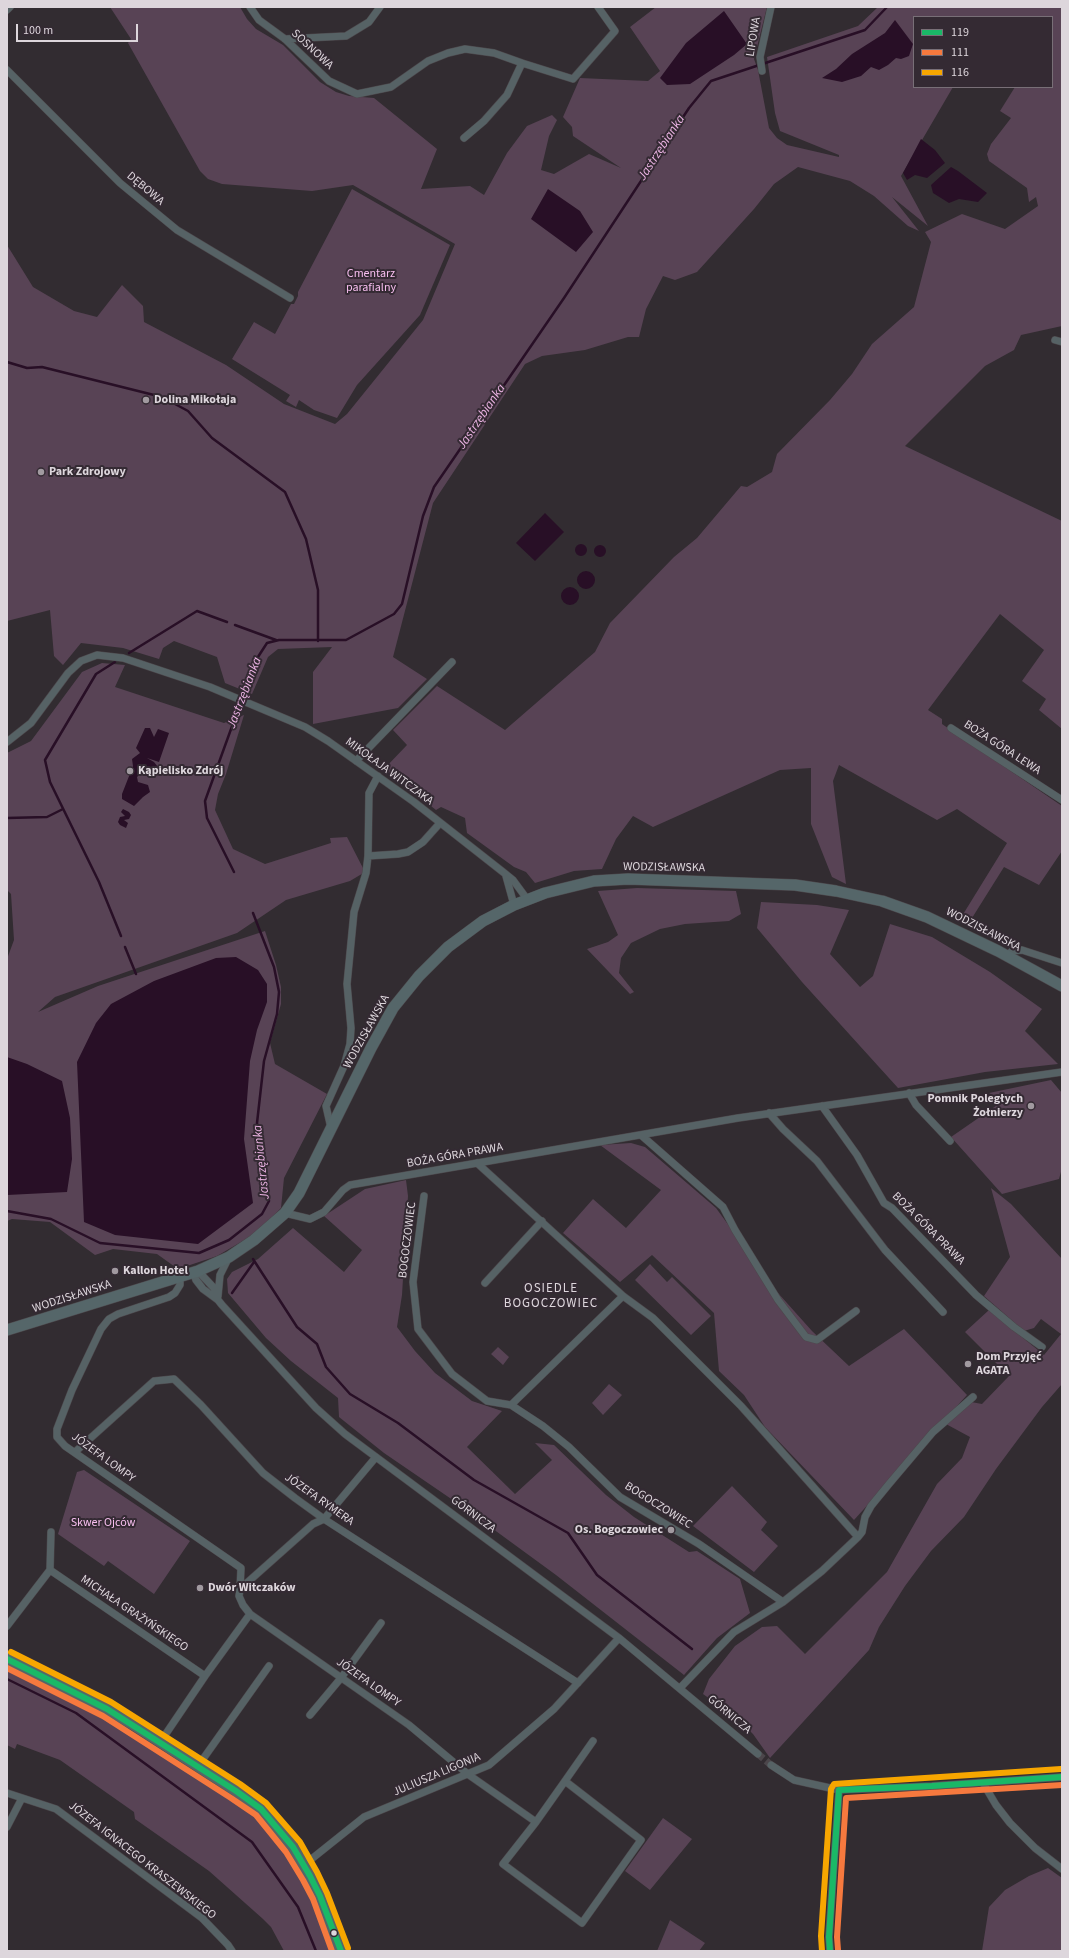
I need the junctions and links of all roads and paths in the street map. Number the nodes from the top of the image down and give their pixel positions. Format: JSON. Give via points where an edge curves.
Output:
{"nodes":[{"id":1,"x":10,"y":7,"type":"edge"},
{"id":2,"x":250,"y":7,"type":"edge"},
{"id":3,"x":380,"y":7,"type":"edge"},
{"id":4,"x":598,"y":7,"type":"edge"},
{"id":5,"x":771,"y":7,"type":"edge"},
{"id":6,"x":7,"y":10,"type":"edge"},
{"id":7,"x":285,"y":39,"type":"junction"},
{"id":8,"x":522,"y":63,"type":"junction"},
{"id":9,"x":7,"y":70,"type":"edge"},
{"id":10,"x":762,"y":71,"type":"dead end"},
{"id":11,"x":464,"y":138,"type":"dead end"},
{"id":12,"x":290,"y":298,"type":"dead end"},
{"id":13,"x":452,"y":662,"type":"dead end"},
{"id":14,"x":951,"y":728,"type":"dead end"},
{"id":15,"x":7,"y":742,"type":"edge"},
{"id":16,"x":356,"y":761,"type":"junction"},
{"id":17,"x":378,"y":776,"type":"junction"},
{"id":18,"x":1062,"y":800,"type":"edge"},
{"id":19,"x":440,"y":823,"type":"junction"},
{"id":20,"x":368,"y":856,"type":"junction"},
{"id":21,"x":506,"y":876,"type":"junction"},
{"id":22,"x":527,"y":899,"type":"junction"},
{"id":23,"x":514,"y":905,"type":"junction"},
{"id":24,"x":1007,"y":956,"type":"junction"},
{"id":25,"x":1062,"y":963,"type":"edge"},
{"id":26,"x":1062,"y":986,"type":"edge"},
{"id":27,"x":1062,"y":1072,"type":"edge"},
{"id":28,"x":910,"y":1093,"type":"junction"},
{"id":29,"x":822,"y":1106,"type":"junction"},
{"id":30,"x":769,"y":1113,"type":"junction"},
{"id":31,"x":331,"y":1128,"type":"junction"},
{"id":32,"x":641,"y":1135,"type":"junction"},
{"id":33,"x":950,"y":1141,"type":"dead end"},
{"id":34,"x":477,"y":1163,"type":"junction"},
{"id":35,"x":424,"y":1196,"type":"dead end"},
{"id":36,"x":285,"y":1213,"type":"junction"},
{"id":37,"x":542,"y":1221,"type":"junction"},
{"id":38,"x":229,"y":1257,"type":"junction"},
{"id":39,"x":196,"y":1271,"type":"junction"},
{"id":40,"x":180,"y":1276,"type":"junction"},
{"id":41,"x":485,"y":1283,"type":"dead end"},
{"id":42,"x":623,"y":1296,"type":"junction"},
{"id":43,"x":218,"y":1300,"type":"junction"},
{"id":44,"x":856,"y":1311,"type":"dead end"},
{"id":45,"x":943,"y":1312,"type":"dead end"},
{"id":46,"x":30,"y":1324,"type":"junction"},
{"id":47,"x":7,"y":1330,"type":"edge"},
{"id":48,"x":7,"y":1338,"type":"edge"},
{"id":49,"x":1042,"y":1347,"type":"dead end"},
{"id":50,"x":973,"y":1397,"type":"dead end"},
{"id":51,"x":511,"y":1405,"type":"junction"},
{"id":52,"x":75,"y":1452,"type":"junction"},
{"id":53,"x":376,"y":1457,"type":"junction"},
{"id":54,"x":324,"y":1519,"type":"junction"},
{"id":55,"x":51,"y":1532,"type":"dead end"},
{"id":56,"x":860,"y":1535,"type":"junction"},
{"id":57,"x":50,"y":1570,"type":"junction"},
{"id":58,"x":240,"y":1589,"type":"junction"},
{"id":59,"x":782,"y":1602,"type":"junction"},
{"id":60,"x":250,"y":1614,"type":"junction"},
{"id":61,"x":381,"y":1623,"type":"dead end"},
{"id":62,"x":7,"y":1626,"type":"edge"},
{"id":63,"x":619,"y":1638,"type":"junction"},
{"id":64,"x":7,"y":1660,"type":"edge"},
{"id":65,"x":269,"y":1666,"type":"dead end"},
{"id":66,"x":205,"y":1676,"type":"junction"},
{"id":67,"x":341,"y":1678,"type":"junction"},
{"id":68,"x":578,"y":1683,"type":"junction"},
{"id":69,"x":680,"y":1688,"type":"junction"},
{"id":70,"x":310,"y":1715,"type":"dead end"},
{"id":71,"x":161,"y":1741,"type":"junction"},
{"id":72,"x":593,"y":1741,"type":"dead end"},
{"id":73,"x":758,"y":1754,"type":"tunnel mouth"},
{"id":74,"x":771,"y":1765,"type":"tunnel mouth"},
{"id":75,"x":198,"y":1766,"type":"junction"},
{"id":76,"x":469,"y":1774,"type":"junction"},
{"id":77,"x":1061,"y":1777,"type":"edge"},
{"id":78,"x":565,"y":1781,"type":"junction"},
{"id":79,"x":983,"y":1783,"type":"junction"},
{"id":80,"x":839,"y":1790,"type":"junction"},
{"id":81,"x":7,"y":1793,"type":"edge"},
{"id":82,"x":22,"y":1798,"type":"junction"},
{"id":83,"x":536,"y":1822,"type":"junction"},
{"id":84,"x":7,"y":1827,"type":"edge"},
{"id":85,"x":304,"y":1865,"type":"junction"},
{"id":86,"x":1062,"y":1869,"type":"edge"},
{"id":87,"x":232,"y":1951,"type":"edge"},
{"id":88,"x":341,"y":1951,"type":"edge"},
{"id":89,"x":830,"y":1951,"type":"edge"}],
"edges":[{"from":1,"to":6,"type":"street"},
{"from":2,"to":7,"type":"street","name":"SOSNOWA","via":[[258,20]]},
{"from":3,"to":7,"type":"street","via":[[369,22],[346,36]]},
{"from":4,"to":8,"type":"street","name":"SOSNOWA","via":[[615,31],[573,78]]},
{"from":5,"to":10,"type":"street","name":"LIPOWA","via":[[760,57]]},
{"from":7,"to":8,"type":"street","name":"SOSNOWA","via":[[329,81],[357,94],[391,87],[428,61],[465,49],[494,53]]},
{"from":8,"to":11,"type":"street","via":[[507,95],[484,121]]},
{"from":9,"to":12,"type":"street","name":"DĘBOWA","via":[[120,183],[177,230]]},
{"from":13,"to":16,"type":"street"},
{"from":14,"to":18,"type":"street","name":"BOŻA GÓRA LEWA"},
{"from":15,"to":16,"type":"street","name":"MIKOŁAJA WITCZAKA","via":[[31,723],[75,666],[88,657],[105,655],[124,658],[249,702],[306,727]]},
{"from":16,"to":17,"type":"street","name":"MIKOŁAJA WITCZAKA"},
{"from":17,"to":19,"type":"street","name":"MIKOŁAJA WITCZAKA"},
{"from":17,"to":20,"type":"street","via":[[369,793]]},
{"from":19,"to":20,"type":"street","via":[[423,842],[408,852]]},
{"from":19,"to":21,"type":"street","name":"MIKOŁAJA WITCZAKA"},
{"from":20,"to":31,"type":"street","via":[[366,874],[354,912],[347,984],[350,1044],[344,1066],[326,1106]]},
{"from":21,"to":22,"type":"street","name":"MIKOŁAJA WITCZAKA","via":[[513,880]]},
{"from":21,"to":23,"type":"street"},
{"from":22,"to":23,"type":"main road","name":"WODZISŁAWSKA"},
{"from":22,"to":24,"type":"main road","name":"WODZISŁAWSKA","via":[[594,881],[628,879],[795,885],[882,901],[927,917]]},
{"from":23,"to":31,"type":"main road","name":"WODZISŁAWSKA","via":[[467,932],[419,976],[393,1008]]},
{"from":24,"to":25,"type":"street","via":[[1012,951],[1022,950]]},
{"from":24,"to":26,"type":"main road","name":"WODZISŁAWSKA"},
{"from":27,"to":28,"type":"street","name":"BOŻA GÓRA PRAWA"},
{"from":28,"to":29,"type":"street","name":"BOŻA GÓRA PRAWA"},
{"from":28,"to":33,"type":"street","via":[[916,1104]]},
{"from":29,"to":30,"type":"street","name":"BOŻA GÓRA PRAWA"},
{"from":29,"to":49,"type":"street","name":"BOŻA GÓRA PRAWA","via":[[857,1155],[884,1203],[902,1218],[976,1295]]},
{"from":30,"to":32,"type":"street","name":"BOŻA GÓRA PRAWA"},
{"from":30,"to":45,"type":"street","via":[[817,1161],[885,1250]]},
{"from":31,"to":36,"type":"main road","name":"WODZISŁAWSKA","via":[[299,1193]]},
{"from":32,"to":34,"type":"street","name":"BOŻA GÓRA PRAWA"},
{"from":32,"to":44,"type":"street","via":[[723,1208],[778,1300],[806,1337],[817,1340]]},
{"from":34,"to":36,"type":"street","name":"BOŻA GÓRA PRAWA","via":[[350,1186],[343,1190],[324,1212],[310,1219]]},
{"from":34,"to":37,"type":"street"},
{"from":35,"to":51,"type":"street","name":"BOGOCZOWIEC","via":[[413,1282],[418,1329],[452,1374],[487,1401]]},
{"from":36,"to":38,"type":"main road","name":"WODZISŁAWSKA","via":[[254,1240]]},
{"from":37,"to":41,"type":"street"},
{"from":37,"to":42,"type":"street"},
{"from":38,"to":39,"type":"main road","name":"WODZISŁAWSKA"},
{"from":38,"to":43,"type":"street","via":[[220,1275]]},
{"from":39,"to":40,"type":"main road","name":"WODZISŁAWSKA"},
{"from":39,"to":43,"type":"street","name":"GÓRNICZA","via":[[214,1288]]},
{"from":40,"to":46,"type":"main road","name":"WODZISŁAWSKA"},
{"from":40,"to":52,"type":"street","name":"JÓZEFA LOMPY","via":[[180,1284],[175,1293],[118,1314],[109,1319],[101,1329],[57,1429],[57,1437]]},
{"from":42,"to":51,"type":"street"},
{"from":42,"to":56,"type":"street","via":[[653,1318],[741,1406]]},
{"from":43,"to":53,"type":"street","name":"GÓRNICZA","via":[[316,1408]]},
{"from":46,"to":47,"type":"main road","name":"WODZISŁAWSKA"},
{"from":46,"to":48,"type":"main road","name":"WODZISŁAWSKA"},
{"from":50,"to":56,"type":"street","via":[[933,1432],[889,1484],[871,1506]]},
{"from":51,"to":59,"type":"street","name":"BOGOCZOWIEC","via":[[564,1443],[620,1497],[699,1544]]},
{"from":52,"to":54,"type":"street","name":"JÓZEFA RYMERA","via":[[154,1382],[174,1379],[202,1405],[263,1473]]},
{"from":52,"to":58,"type":"street","name":"JÓZEFA LOMPY","via":[[241,1568]]},
{"from":53,"to":54,"type":"street"},
{"from":53,"to":63,"type":"street","name":"GÓRNICZA"},
{"from":54,"to":58,"type":"street","via":[[313,1524]]},
{"from":54,"to":68,"type":"street","name":"JÓZEFA RYMERA"},
{"from":55,"to":57,"type":"street"},
{"from":56,"to":59,"type":"street","via":[[822,1571]]},
{"from":57,"to":62,"type":"street"},
{"from":57,"to":66,"type":"street","name":"MICHAŁA GRAŻYŃSKIEGO"},
{"from":58,"to":60,"type":"street","via":[[239,1596]]},
{"from":59,"to":69,"type":"street","via":[[734,1632]]},
{"from":60,"to":66,"type":"street"},
{"from":60,"to":67,"type":"street","name":"JÓZEFA LOMPY"},
{"from":61,"to":67,"type":"street"},
{"from":63,"to":68,"type":"street","name":"JULIUSZA LIGONIA"},
{"from":63,"to":69,"type":"street","name":"GÓRNICZA"},
{"from":64,"to":71,"type":"main road","via":[[107,1709]]},
{"from":65,"to":75,"type":"street"},
{"from":66,"to":71,"type":"street"},
{"from":67,"to":70,"type":"street"},
{"from":67,"to":76,"type":"street","name":"JÓZEFA LOMPY","via":[[409,1725]]},
{"from":68,"to":76,"type":"street","name":"JULIUSZA LIGONIA","via":[[554,1709],[504,1753],[489,1765]]},
{"from":69,"to":73,"type":"street","name":"GÓRNICZA"},
{"from":71,"to":75,"type":"main road"},
{"from":72,"to":78,"type":"street"},
{"from":74,"to":80,"type":"street","via":[[794,1780]]},
{"from":75,"to":85,"type":"main road","via":[[261,1809],[293,1847]]},
{"from":76,"to":83,"type":"street","name":"JÓZEFA LOMPY"},
{"from":76,"to":85,"type":"street","name":"JULIUSZA LIGONIA","via":[[364,1816]]},
{"from":77,"to":79,"type":"street"},
{"from":78,"to":83,"type":"street"},
{"from":78,"to":83,"type":"street","via":[[640,1840],[582,1923],[503,1864]]},
{"from":79,"to":80,"type":"street"},
{"from":79,"to":86,"type":"street","via":[[1010,1823],[1035,1848]]},
{"from":80,"to":89,"type":"street"},
{"from":81,"to":82,"type":"street","name":"JÓZEFA IGNACEGO KRASZEWSKIEGO"},
{"from":82,"to":84,"type":"street"},
{"from":82,"to":87,"type":"street","name":"JÓZEFA IGNACEGO KRASZEWSKIEGO","via":[[56,1809],[202,1918]]},
{"from":85,"to":88,"type":"main road","via":[[320,1896]]}]}
